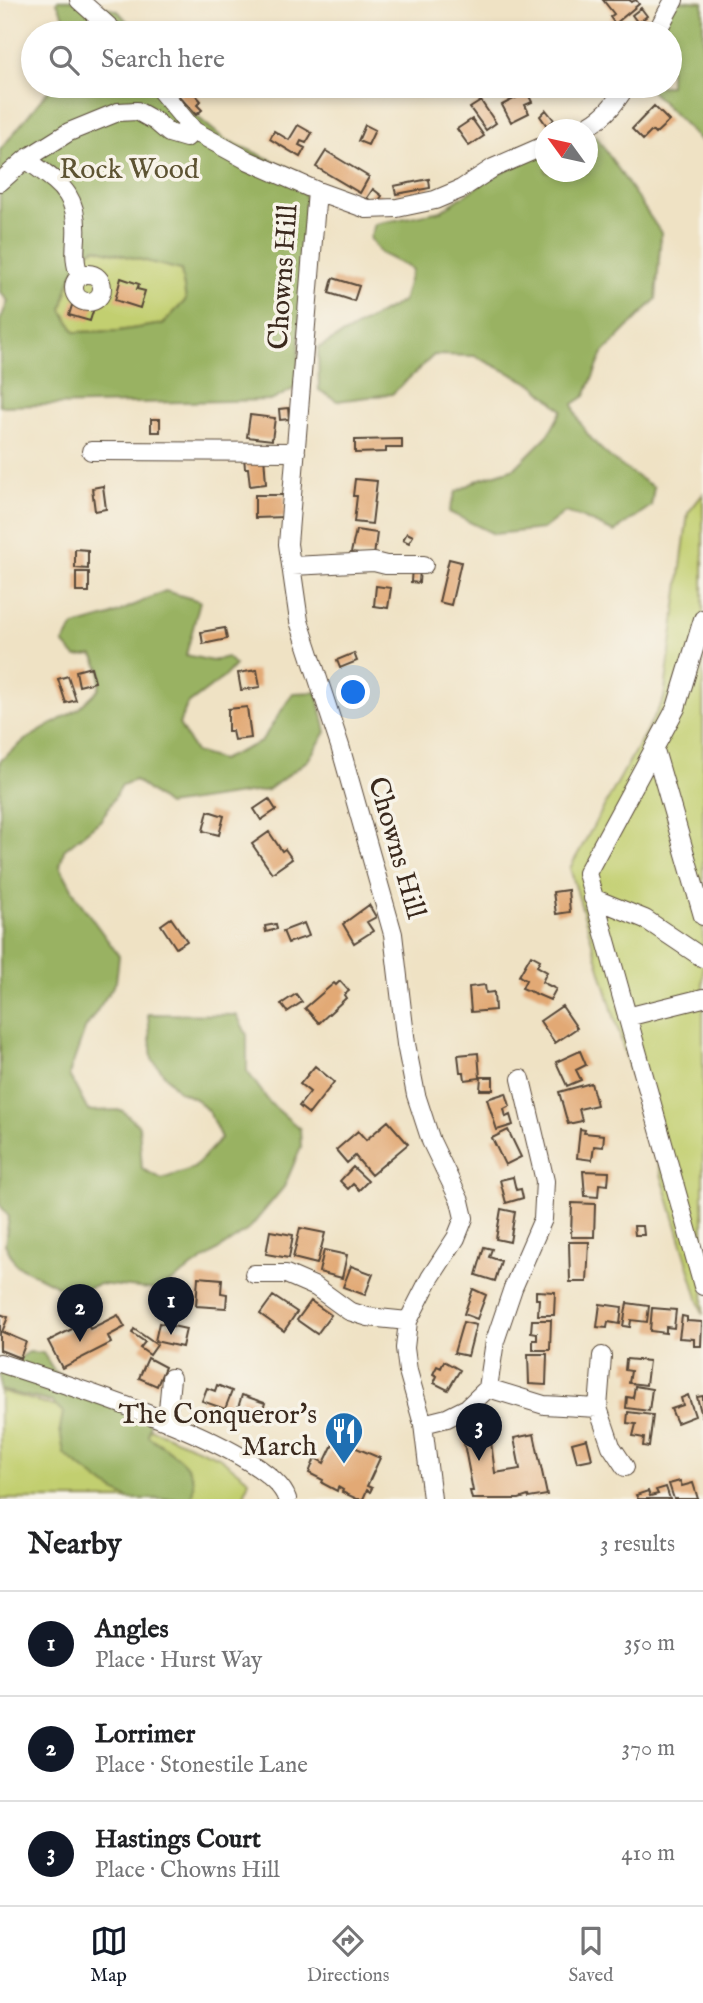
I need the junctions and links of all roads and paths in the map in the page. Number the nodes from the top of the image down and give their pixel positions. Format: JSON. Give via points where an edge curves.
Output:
{"nodes":[{"id":1,"x":79,"y":0,"type":"edge"},
{"id":2,"x":674,"y":0,"type":"edge"},
{"id":3,"x":103,"y":21,"type":"edge"},
{"id":4,"x":663,"y":21,"type":"edge"},
{"id":5,"x":167,"y":98,"type":"edge"},
{"id":6,"x":618,"y":98,"type":"edge"},
{"id":7,"x":598,"y":121,"type":"edge"},
{"id":8,"x":194,"y":131,"type":"junction"},
{"id":9,"x":535,"y":149,"type":"edge"},
{"id":10,"x":26,"y":159,"type":"junction"},
{"id":11,"x":0,"y":183,"type":"edge"},
{"id":12,"x":317,"y":191,"type":"junction"},
{"id":13,"x":80,"y":276,"type":"dead end"},
{"id":14,"x":90,"y":451,"type":"dead end"},
{"id":15,"x":296,"y":452,"type":"junction"},
{"id":16,"x":424,"y":565,"type":"dead end"},
{"id":17,"x":292,"y":566,"type":"junction"},
{"id":18,"x":703,"y":619,"type":"edge"},
{"id":19,"x":655,"y":750,"type":"junction"},
{"id":20,"x":593,"y":898,"type":"junction"},
{"id":21,"x":703,"y":916,"type":"edge"},
{"id":22,"x":703,"y":958,"type":"edge"},
{"id":23,"x":703,"y":998,"type":"edge"},
{"id":24,"x":627,"y":1017,"type":"junction"},
{"id":25,"x":521,"y":1079,"type":"dead end"},
{"id":26,"x":698,"y":1248,"type":"edge"},
{"id":27,"x":254,"y":1274,"type":"dead end"},
{"id":28,"x":703,"y":1286,"type":"edge"},
{"id":29,"x":408,"y":1321,"type":"junction"},
{"id":30,"x":602,"y":1356,"type":"dead end"},
{"id":31,"x":0,"y":1363,"type":"edge"},
{"id":32,"x":172,"y":1378,"type":"dead end"},
{"id":33,"x":488,"y":1388,"type":"junction"},
{"id":34,"x":598,"y":1408,"type":"junction"},
{"id":35,"x":167,"y":1421,"type":"junction"},
{"id":36,"x":423,"y":1424,"type":"junction"},
{"id":37,"x":625,"y":1467,"type":"dead end"},
{"id":38,"x":287,"y":1499,"type":"edge"},
{"id":39,"x":432,"y":1499,"type":"edge"}],
"edges":[{"from":1,"to":3,"type":"street"},
{"from":2,"to":4,"type":"street"},
{"from":5,"to":8,"type":"street"},
{"from":6,"to":7,"type":"street"},
{"from":8,"to":10,"type":"street","via":[[186,138],[169,133],[137,111],[118,113],[69,132]]},
{"from":8,"to":12,"type":"street"},
{"from":9,"to":12,"type":"street","via":[[461,189],[397,208],[367,209]]},
{"from":10,"to":11,"type":"street"},
{"from":10,"to":13,"type":"street","via":[[62,187],[74,206]]},
{"from":12,"to":15,"type":"street","name":"Chowns Hill"},
{"from":14,"to":15,"type":"street"},
{"from":15,"to":17,"type":"street","name":"Chowns Hill","via":[[288,544]]},
{"from":16,"to":17,"type":"street"},
{"from":17,"to":29,"type":"street","name":"Chowns Hill","via":[[299,621],[393,934],[405,1044],[416,1095],[464,1218]]},
{"from":18,"to":19,"type":"street","via":[[676,708]]},
{"from":19,"to":20,"type":"street","via":[[587,873]]},
{"from":19,"to":21,"type":"street"},
{"from":20,"to":22,"type":"street","via":[[645,919]]},
{"from":20,"to":24,"type":"street"},
{"from":23,"to":24,"type":"street"},
{"from":24,"to":26,"type":"street"},
{"from":25,"to":33,"type":"street","via":[[545,1181],[543,1219],[502,1320]]},
{"from":26,"to":28,"type":"street"},
{"from":27,"to":29,"type":"street","via":[[286,1273],[316,1287],[349,1311]]},
{"from":29,"to":36,"type":"street","name":"Chowns Hill","via":[[405,1348]]},
{"from":30,"to":34,"type":"street"},
{"from":31,"to":35,"type":"street"},
{"from":32,"to":35,"type":"street"},
{"from":33,"to":34,"type":"street","via":[[544,1405]]},
{"from":33,"to":36,"type":"street","via":[[467,1408]]},
{"from":34,"to":37,"type":"street","via":[[611,1446]]},
{"from":35,"to":38,"type":"street","via":[[222,1446],[279,1485]]},
{"from":36,"to":39,"type":"street","name":"Chowns Hill"}]}
